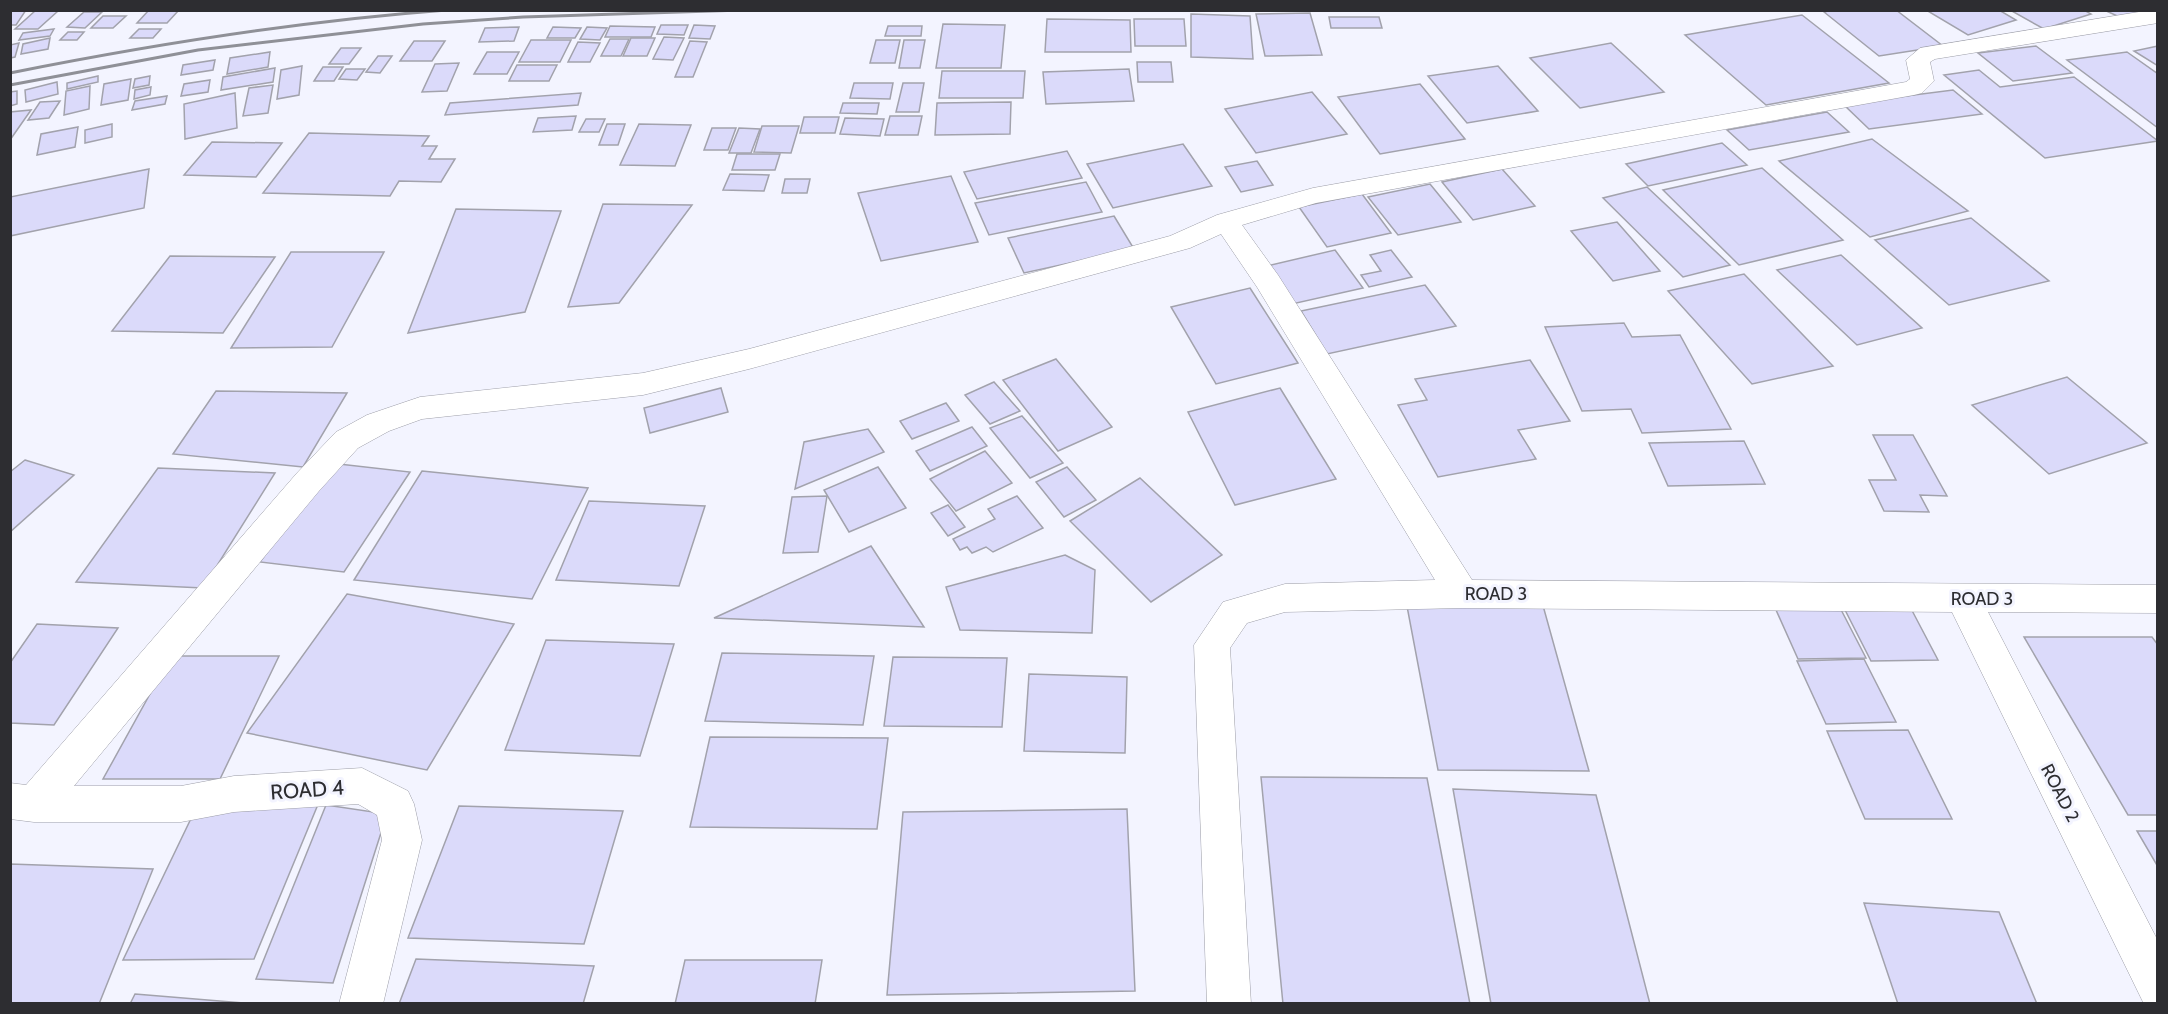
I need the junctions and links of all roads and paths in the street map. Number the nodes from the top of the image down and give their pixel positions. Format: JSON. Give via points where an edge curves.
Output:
{"nodes":[{"id":1,"x":2157,"y":16,"type":"edge"},
{"id":2,"x":1226,"y":221,"type":"junction"},
{"id":3,"x":1462,"y":594,"type":"junction"},
{"id":4,"x":1963,"y":599,"type":"junction"},
{"id":5,"x":2157,"y":599,"type":"edge"},
{"id":6,"x":22,"y":803,"type":"edge"},
{"id":7,"x":2157,"y":987,"type":"edge"},
{"id":8,"x":361,"y":1004,"type":"edge"},
{"id":9,"x":1229,"y":1004,"type":"edge"}],
"edges":[{"from":1,"to":2,"type":"street","via":[[1928,53],[1918,60],[1923,81],[1914,88],[1313,196]]},
{"from":2,"to":3,"type":"street"},
{"from":2,"to":6,"type":"street","via":[[1180,242],[643,384],[420,408],[378,423],[347,440]]},
{"from":3,"to":4,"type":"street","name":"ROAD 3"},
{"from":3,"to":9,"type":"street","name":"ROAD 3","via":[[1285,598],[1235,612],[1212,645]]},
{"from":4,"to":5,"type":"street","name":"ROAD 3"},
{"from":4,"to":7,"type":"street","name":"ROAD 2"},
{"from":6,"to":8,"type":"street","name":"ROAD 4","via":[[181,804],[234,794],[362,786],[394,804],[402,840]]}]}
